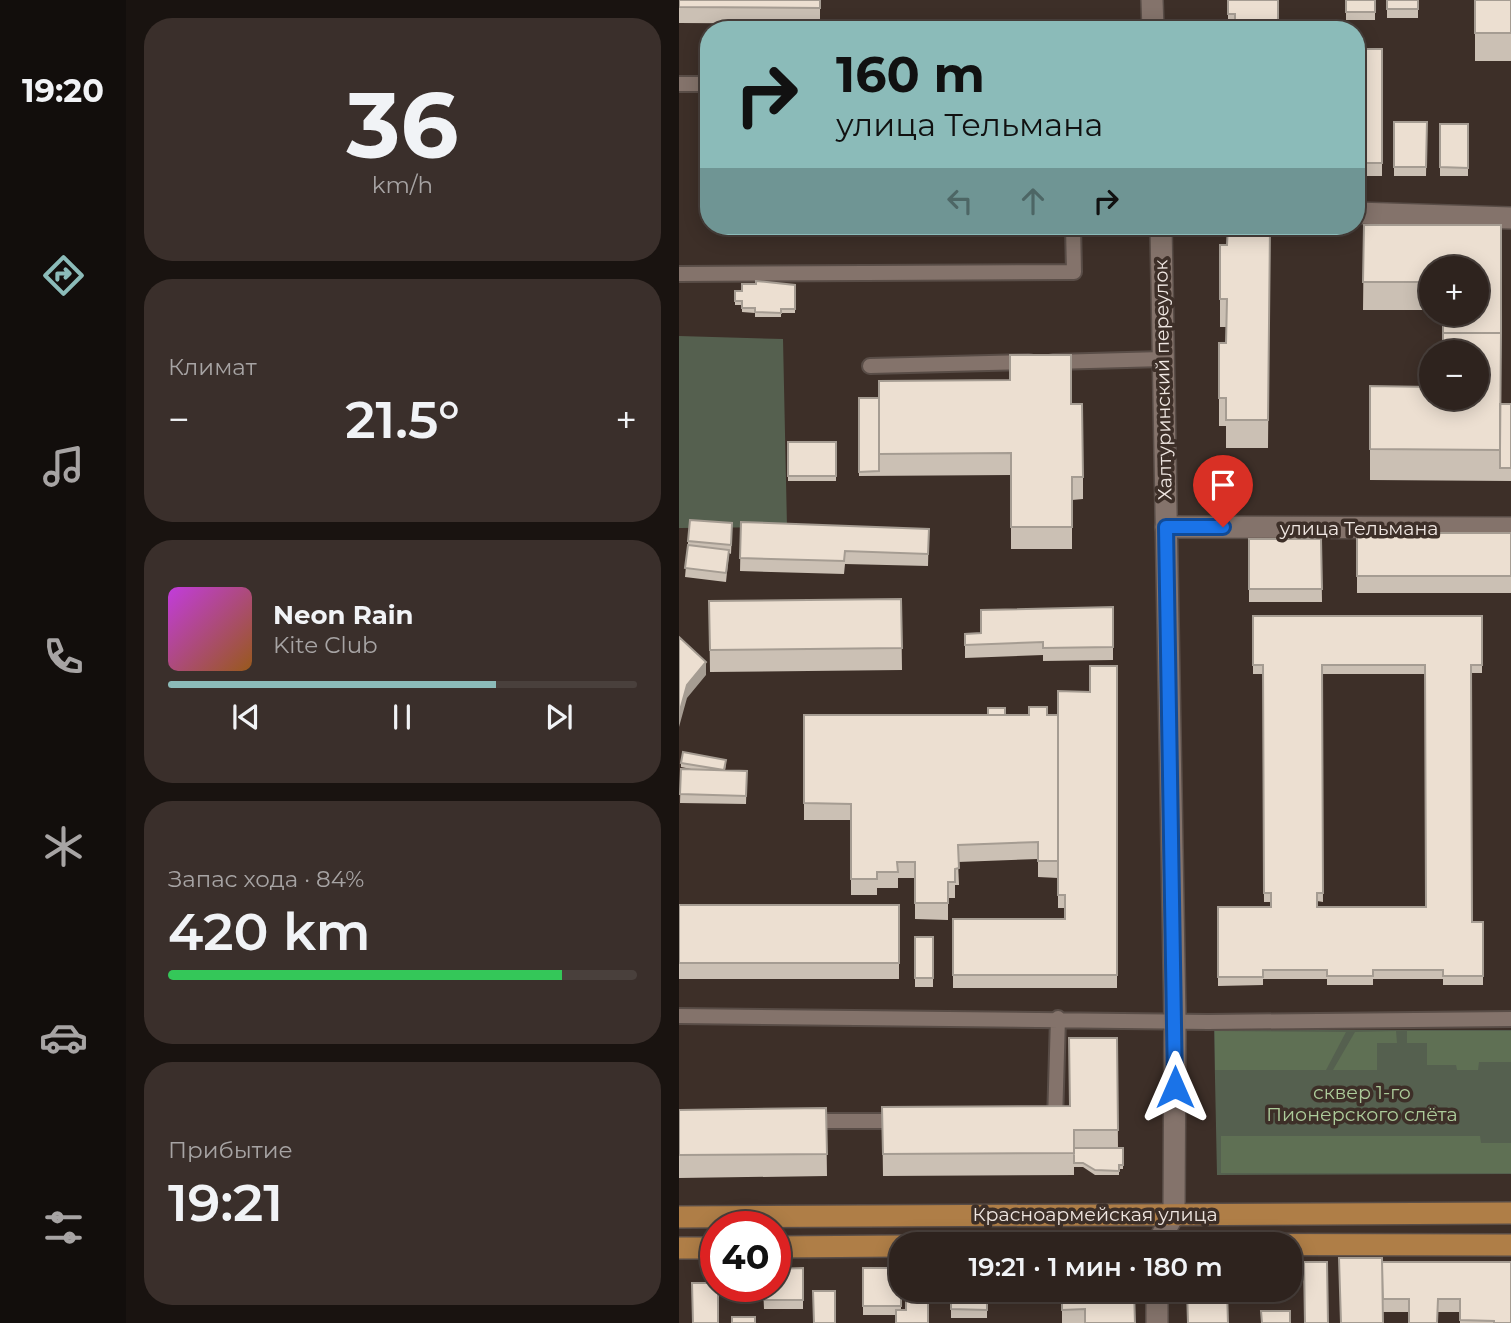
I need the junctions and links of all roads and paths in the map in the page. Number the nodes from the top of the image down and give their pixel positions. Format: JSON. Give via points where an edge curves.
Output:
{"nodes":[{"id":1,"x":1152,"y":0,"type":"edge"},
{"id":2,"x":1153,"y":21,"type":"edge"},
{"id":3,"x":679,"y":84,"type":"edge"},
{"id":4,"x":700,"y":84,"type":"edge"},
{"id":5,"x":1365,"y":213,"type":"edge"},
{"id":6,"x":1511,"y":218,"type":"edge"},
{"id":7,"x":1073,"y":235,"type":"edge"},
{"id":8,"x":1161,"y":235,"type":"edge"},
{"id":9,"x":679,"y":275,"type":"edge"},
{"id":10,"x":1163,"y":359,"type":"junction"},
{"id":11,"x":870,"y":366,"type":"dead end"},
{"id":12,"x":1166,"y":527,"type":"junction"},
{"id":13,"x":1511,"y":528,"type":"edge"},
{"id":14,"x":679,"y":1016,"type":"edge"},
{"id":15,"x":1058,"y":1018,"type":"junction"},
{"id":16,"x":1511,"y":1019,"type":"edge"},
{"id":17,"x":1175,"y":1020,"type":"junction"},
{"id":18,"x":791,"y":1121,"type":"edge"},
{"id":19,"x":917,"y":1121,"type":"edge"},
{"id":20,"x":1043,"y":1121,"type":"edge"},
{"id":21,"x":1511,"y":1213,"type":"edge"},
{"id":22,"x":1174,"y":1214,"type":"junction"},
{"id":23,"x":679,"y":1217,"type":"edge"},
{"id":24,"x":1164,"y":1232,"type":"edge"},
{"id":25,"x":1302,"y":1244,"type":"edge"},
{"id":26,"x":1511,"y":1245,"type":"edge"},
{"id":27,"x":889,"y":1246,"type":"edge"},
{"id":28,"x":791,"y":1247,"type":"edge"},
{"id":29,"x":679,"y":1248,"type":"edge"},
{"id":30,"x":700,"y":1248,"type":"edge"},
{"id":31,"x":1157,"y":1302,"type":"edge"},
{"id":32,"x":1157,"y":1323,"type":"edge"}],
"edges":[{"from":1,"to":2,"type":"street"},
{"from":3,"to":4,"type":"lane"},
{"from":5,"to":6,"type":"street"},
{"from":7,"to":9,"type":"lane","via":[[1074,272]]},
{"from":8,"to":10,"type":"street","name":"Халтуринский переулок"},
{"from":10,"to":11,"type":"lane"},
{"from":10,"to":12,"type":"street","name":"Халтуринский переулок"},
{"from":12,"to":13,"type":"street","name":"улица Тельмана"},
{"from":12,"to":17,"type":"street","name":"Халтуринский переулок"},
{"from":14,"to":15,"type":"lane"},
{"from":15,"to":17,"type":"lane"},
{"from":15,"to":20,"type":"lane","via":[[1057,1121]]},
{"from":16,"to":17,"type":"lane"},
{"from":17,"to":22,"type":"street","name":"Халтуринский переулок"},
{"from":18,"to":19,"type":"lane"},
{"from":21,"to":22,"type":"main road","name":"Красноармейская улица"},
{"from":22,"to":23,"type":"main road","name":"Красноармейская улица"},
{"from":22,"to":24,"type":"street","name":"Халтуринский переулок"},
{"from":25,"to":26,"type":"main road","name":"Красноармейская улица"},
{"from":27,"to":28,"type":"main road"},
{"from":29,"to":30,"type":"main road"},
{"from":31,"to":32,"type":"street"}]}
